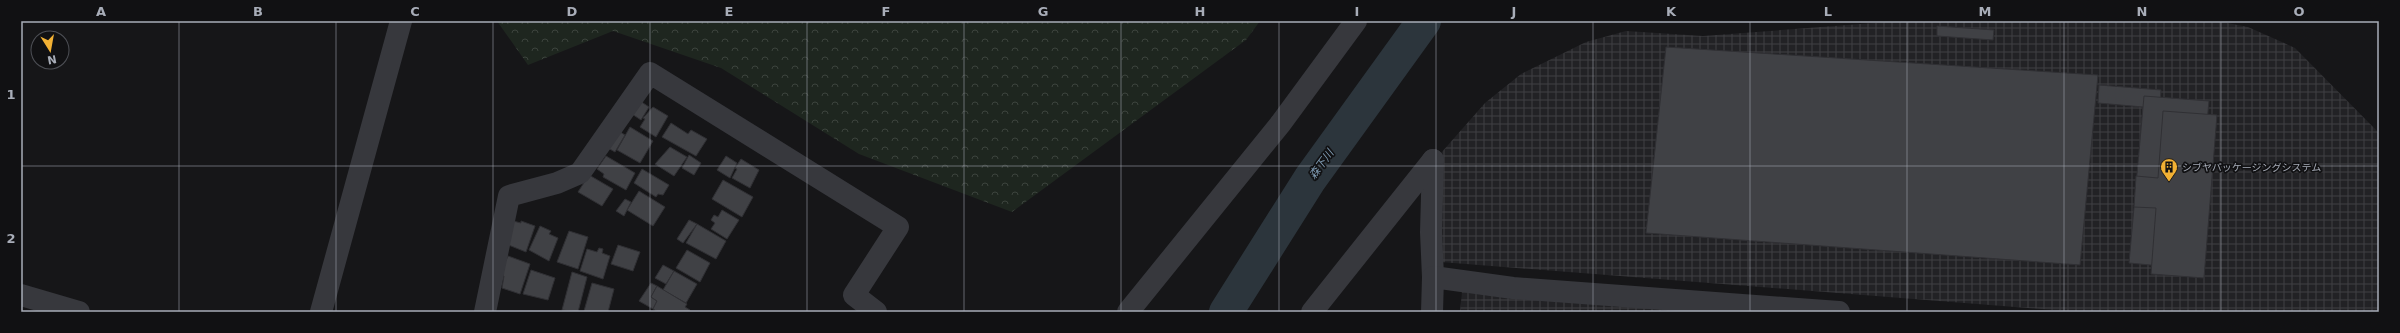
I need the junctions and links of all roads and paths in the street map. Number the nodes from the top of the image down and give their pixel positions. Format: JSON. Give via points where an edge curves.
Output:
{"nodes":[{"id":1,"x":401,"y":21,"type":"edge"},
{"id":2,"x":1356,"y":21,"type":"edge"},
{"id":3,"x":1433,"y":276,"type":"junction"},
{"id":4,"x":21,"y":295,"type":"edge"},
{"id":5,"x":79,"y":312,"type":"edge"},
{"id":6,"x":321,"y":312,"type":"edge"},
{"id":7,"x":485,"y":312,"type":"edge"},
{"id":8,"x":876,"y":312,"type":"edge"},
{"id":9,"x":1128,"y":312,"type":"edge"},
{"id":10,"x":1312,"y":312,"type":"edge"},
{"id":11,"x":1432,"y":312,"type":"edge"},
{"id":12,"x":1839,"y":312,"type":"edge"}],
"edges":[{"from":1,"to":6,"type":"street"},
{"from":2,"to":9,"type":"street","via":[[1281,123]]},
{"from":3,"to":10,"type":"street","via":[[1431,232],[1434,160]]},
{"from":3,"to":11,"type":"street"},
{"from":3,"to":12,"type":"street","via":[[1513,288]]},
{"from":4,"to":5,"type":"street"},
{"from":7,"to":8,"type":"street","via":[[509,196],[557,183],[580,173],[650,73],[898,227],[854,295]]}]}
